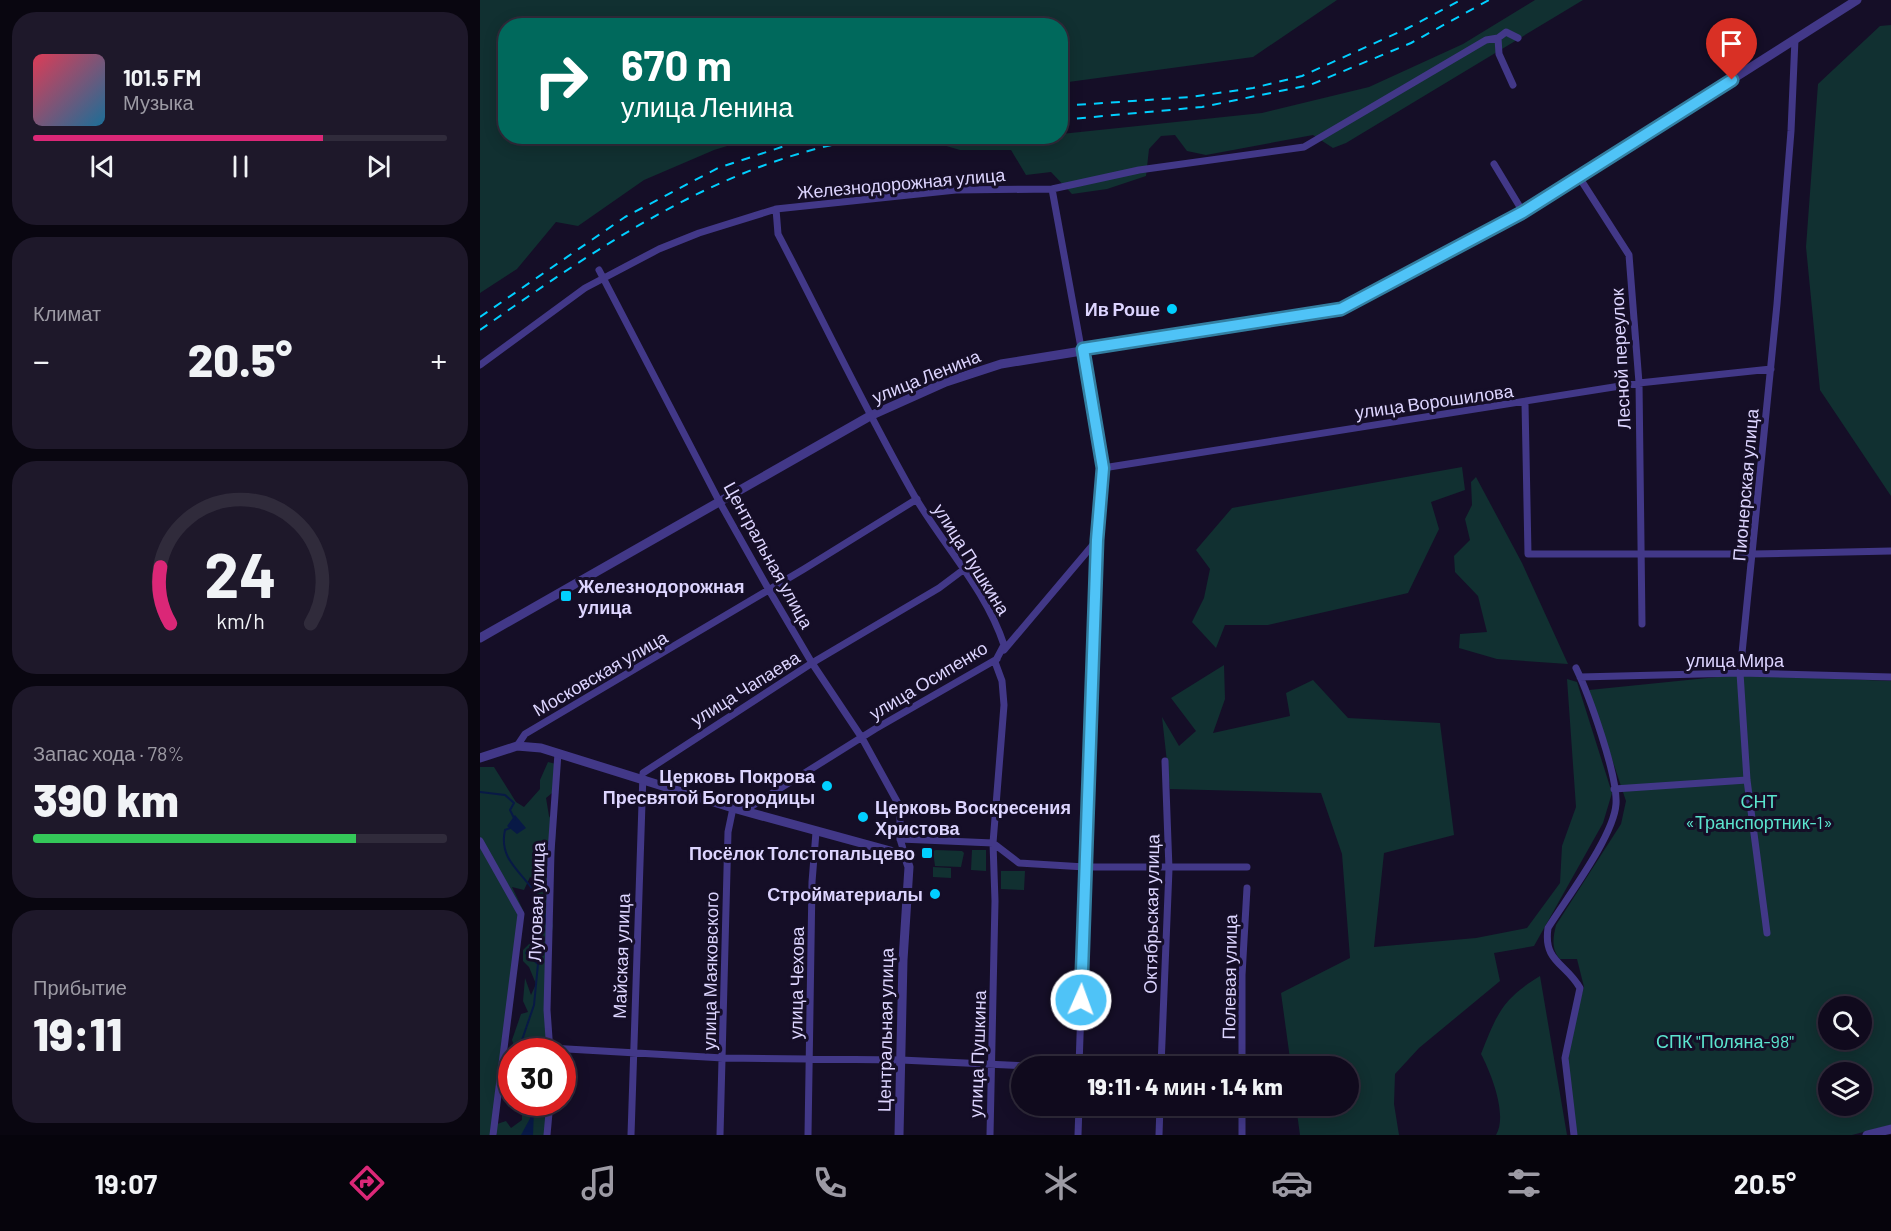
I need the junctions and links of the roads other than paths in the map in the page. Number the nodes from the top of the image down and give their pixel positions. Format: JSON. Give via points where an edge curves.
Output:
{"nodes":[{"id":1,"x":1857,"y":0,"type":"edge"},
{"id":2,"x":1498,"y":38,"type":"junction"},
{"id":3,"x":1518,"y":38,"type":"dead end"},
{"id":4,"x":1795,"y":39,"type":"junction"},
{"id":5,"x":1513,"y":85,"type":"dead end"},
{"id":6,"x":1494,"y":164,"type":"dead end"},
{"id":7,"x":1579,"y":177,"type":"junction"},
{"id":8,"x":1052,"y":189,"type":"junction"},
{"id":9,"x":776,"y":209,"type":"junction"},
{"id":10,"x":1523,"y":212,"type":"junction"},
{"id":11,"x":599,"y":270,"type":"dead end"},
{"id":12,"x":603,"y":278,"type":"junction"},
{"id":13,"x":1083,"y":349,"type":"junction"},
{"id":14,"x":480,"y":364,"type":"edge"},
{"id":15,"x":1771,"y":369,"type":"junction"},
{"id":16,"x":1639,"y":383,"type":"junction"},
{"id":17,"x":1525,"y":403,"type":"junction"},
{"id":18,"x":870,"y":416,"type":"junction"},
{"id":19,"x":1103,"y":468,"type":"junction"},
{"id":20,"x":917,"y":499,"type":"junction"},
{"id":21,"x":719,"y":501,"type":"junction"},
{"id":22,"x":1097,"y":540,"type":"junction"},
{"id":23,"x":1891,"y":551,"type":"edge"},
{"id":24,"x":1641,"y":553,"type":"junction"},
{"id":25,"x":1754,"y":554,"type":"junction"},
{"id":26,"x":963,"y":570,"type":"junction"},
{"id":27,"x":769,"y":590,"type":"junction"},
{"id":28,"x":1642,"y":624,"type":"dead end"},
{"id":29,"x":480,"y":638,"type":"edge"},
{"id":30,"x":995,"y":662,"type":"junction"},
{"id":31,"x":812,"y":663,"type":"junction"},
{"id":32,"x":1576,"y":668,"type":"dead end"},
{"id":33,"x":1740,"y":673,"type":"junction"},
{"id":34,"x":1580,"y":677,"type":"junction"},
{"id":35,"x":1891,"y":677,"type":"edge"},
{"id":36,"x":862,"y":738,"type":"junction"},
{"id":37,"x":517,"y":746,"type":"junction"},
{"id":38,"x":558,"y":753,"type":"junction"},
{"id":39,"x":480,"y":758,"type":"edge"},
{"id":40,"x":1165,"y":761,"type":"dead end"},
{"id":41,"x":641,"y":779,"type":"junction"},
{"id":42,"x":1747,"y":780,"type":"junction"},
{"id":43,"x":1614,"y":789,"type":"junction"},
{"id":44,"x":733,"y":808,"type":"junction"},
{"id":45,"x":744,"y":811,"type":"junction"},
{"id":46,"x":816,"y":832,"type":"junction"},
{"id":47,"x":900,"y":839,"type":"junction"},
{"id":48,"x":480,"y":841,"type":"edge"},
{"id":49,"x":993,"y":843,"type":"junction"},
{"id":50,"x":905,"y":855,"type":"junction"},
{"id":51,"x":1085,"y":867,"type":"junction"},
{"id":52,"x":1247,"y":867,"type":"dead end"},
{"id":53,"x":1169,"y":868,"type":"junction"},
{"id":54,"x":1247,"y":888,"type":"dead end"},
{"id":55,"x":1767,"y":933,"type":"dead end"},
{"id":56,"x":549,"y":1038,"type":"edge"},
{"id":57,"x":576,"y":1051,"type":"edge"},
{"id":58,"x":633,"y":1053,"type":"junction"},
{"id":59,"x":1079,"y":1056,"type":"edge"},
{"id":60,"x":1161,"y":1056,"type":"edge"},
{"id":61,"x":1242,"y":1056,"type":"edge"},
{"id":62,"x":723,"y":1058,"type":"junction"},
{"id":63,"x":810,"y":1060,"type":"junction"},
{"id":64,"x":901,"y":1060,"type":"junction"},
{"id":65,"x":992,"y":1065,"type":"junction"},
{"id":66,"x":1011,"y":1066,"type":"edge"},
{"id":67,"x":549,"y":1116,"type":"edge"},
{"id":68,"x":1079,"y":1116,"type":"edge"},
{"id":69,"x":1160,"y":1116,"type":"edge"},
{"id":70,"x":1242,"y":1116,"type":"edge"},
{"id":71,"x":1891,"y":1129,"type":"edge"},
{"id":72,"x":493,"y":1135,"type":"edge"},
{"id":73,"x":547,"y":1135,"type":"edge"},
{"id":74,"x":631,"y":1135,"type":"edge"},
{"id":75,"x":720,"y":1135,"type":"edge"},
{"id":76,"x":808,"y":1135,"type":"edge"},
{"id":77,"x":899,"y":1135,"type":"edge"},
{"id":78,"x":990,"y":1135,"type":"edge"},
{"id":79,"x":1078,"y":1135,"type":"edge"},
{"id":80,"x":1159,"y":1135,"type":"edge"},
{"id":81,"x":1242,"y":1135,"type":"edge"},
{"id":82,"x":1574,"y":1135,"type":"edge"},
{"id":83,"x":1867,"y":1135,"type":"edge"}],
"edges":[{"from":1,"to":4,"type":"street","name":"улица Ленина"},
{"from":2,"to":3,"type":"street","via":[[1506,32]]},
{"from":2,"to":5,"type":"street","via":[[1499,54]]},
{"from":2,"to":8,"type":"street","name":"Железнодорожная улица","via":[[1486,40],[1304,147],[1139,170]]},
{"from":4,"to":7,"type":"street","name":"улица Ленина"},
{"from":4,"to":15,"type":"street","name":"Пионерская улица"},
{"from":6,"to":10,"type":"street"},
{"from":7,"to":10,"type":"street","name":"улица Ленина"},
{"from":7,"to":16,"type":"street","name":"Лесной переулок","via":[[1629,255]]},
{"from":8,"to":9,"type":"street","name":"Железнодорожная улица","via":[[956,190]]},
{"from":8,"to":13,"type":"street"},
{"from":9,"to":12,"type":"street","name":"Железнодорожная улица","via":[[669,245]]},
{"from":9,"to":18,"type":"street","name":"улица Пушкина","via":[[778,234]]},
{"from":10,"to":13,"type":"street","name":"улица Ленина","via":[[1336,311]]},
{"from":11,"to":12,"type":"street","name":"Центральная улица"},
{"from":12,"to":14,"type":"street","name":"Железнодорожная улица"},
{"from":12,"to":21,"type":"street","name":"Центральная улица"},
{"from":13,"to":18,"type":"street","name":"улица Ленина","via":[[984,369]]},
{"from":13,"to":19,"type":"street"},
{"from":15,"to":16,"type":"street","name":"улица Ворошилова"},
{"from":15,"to":25,"type":"street","name":"Пионерская улица"},
{"from":16,"to":17,"type":"street","name":"улица Ворошилова"},
{"from":16,"to":24,"type":"street","name":"Лесной переулок"},
{"from":17,"to":19,"type":"street","name":"улица Ворошилова"},
{"from":17,"to":24,"type":"street","via":[[1528,555]]},
{"from":18,"to":20,"type":"street","name":"улица Пушкина"},
{"from":18,"to":21,"type":"street","name":"улица Ленина"},
{"from":19,"to":22,"type":"street"},
{"from":20,"to":26,"type":"street","name":"улица Пушкина"},
{"from":20,"to":27,"type":"street","name":"Московская улица"},
{"from":21,"to":27,"type":"street","name":"Центральная улица"},
{"from":21,"to":29,"type":"street","name":"улица Ленина"},
{"from":22,"to":30,"type":"street","name":"улица Осипенко"},
{"from":22,"to":51,"type":"street"},
{"from":23,"to":25,"type":"street"},
{"from":24,"to":25,"type":"street"},
{"from":24,"to":28,"type":"street","name":"Лесной переулок"},
{"from":25,"to":33,"type":"street","name":"Пионерская улица"},
{"from":26,"to":30,"type":"street","name":"улица Пушкина","via":[[986,604],[1002,638],[1004,645]]},
{"from":26,"to":31,"type":"street","name":"улица Чапаева"},
{"from":27,"to":31,"type":"street","name":"Центральная улица"},
{"from":27,"to":37,"type":"street","name":"Московская улица","via":[[525,734]]},
{"from":30,"to":36,"type":"street","name":"улица Осипенко"},
{"from":30,"to":49,"type":"street","name":"улица Пушкина","via":[[1004,705]]},
{"from":31,"to":36,"type":"street","name":"Центральная улица"},
{"from":31,"to":41,"type":"street","name":"улица Чапаева","via":[[645,769]]},
{"from":32,"to":34,"type":"street"},
{"from":33,"to":34,"type":"street","name":"улица Мира"},
{"from":33,"to":35,"type":"street","name":"улица Мира"},
{"from":33,"to":42,"type":"street","name":"Пионерская улица"},
{"from":34,"to":43,"type":"street"},
{"from":36,"to":45,"type":"street","name":"улица Осипенко"},
{"from":36,"to":47,"type":"street","name":"Центральная улица","via":[[900,807]]},
{"from":37,"to":38,"type":"street"},
{"from":37,"to":39,"type":"street"},
{"from":38,"to":41,"type":"street"},
{"from":38,"to":56,"type":"street","name":"Луговая улица","via":[[551,852]]},
{"from":40,"to":53,"type":"street","name":"Октябрьская улица"},
{"from":41,"to":44,"type":"street"},
{"from":41,"to":58,"type":"street","name":"Майская улица"},
{"from":42,"to":43,"type":"street"},
{"from":42,"to":55,"type":"street","name":"Пионерская улица"},
{"from":43,"to":82,"type":"street","via":[[1616,804],[1605,836],[1548,928],[1546,940],[1552,957],[1580,988],[1565,1058]]},
{"from":44,"to":45,"type":"street"},
{"from":44,"to":62,"type":"street","name":"улица Маяковского","via":[[728,832]]},
{"from":45,"to":46,"type":"street"},
{"from":46,"to":50,"type":"street"},
{"from":46,"to":63,"type":"street","name":"улица Чехова"},
{"from":47,"to":49,"type":"street"},
{"from":47,"to":50,"type":"street","name":"Центральная улица"},
{"from":48,"to":72,"type":"street","via":[[521,914]]},
{"from":49,"to":51,"type":"street","via":[[1019,863]]},
{"from":49,"to":65,"type":"street","name":"улица Пушкина"},
{"from":50,"to":64,"type":"street","name":"Центральная улица","via":[[909,867]]},
{"from":51,"to":53,"type":"street"},
{"from":51,"to":59,"type":"street"},
{"from":52,"to":53,"type":"street"},
{"from":53,"to":60,"type":"street","name":"Октябрьская улица"},
{"from":54,"to":61,"type":"street","name":"Полевая улица"},
{"from":57,"to":58,"type":"street"},
{"from":58,"to":62,"type":"street"},
{"from":58,"to":74,"type":"street","name":"Майская улица"},
{"from":62,"to":63,"type":"street"},
{"from":62,"to":75,"type":"street","name":"улица Маяковского"},
{"from":63,"to":64,"type":"street"},
{"from":63,"to":76,"type":"street","name":"улица Чехова"},
{"from":64,"to":65,"type":"street"},
{"from":64,"to":77,"type":"street","name":"Центральная улица"},
{"from":65,"to":66,"type":"street"},
{"from":65,"to":78,"type":"street","name":"улица Пушкина"},
{"from":67,"to":73,"type":"street"},
{"from":68,"to":79,"type":"street"},
{"from":69,"to":80,"type":"street"},
{"from":70,"to":81,"type":"street"},
{"from":71,"to":83,"type":"street"}]}
